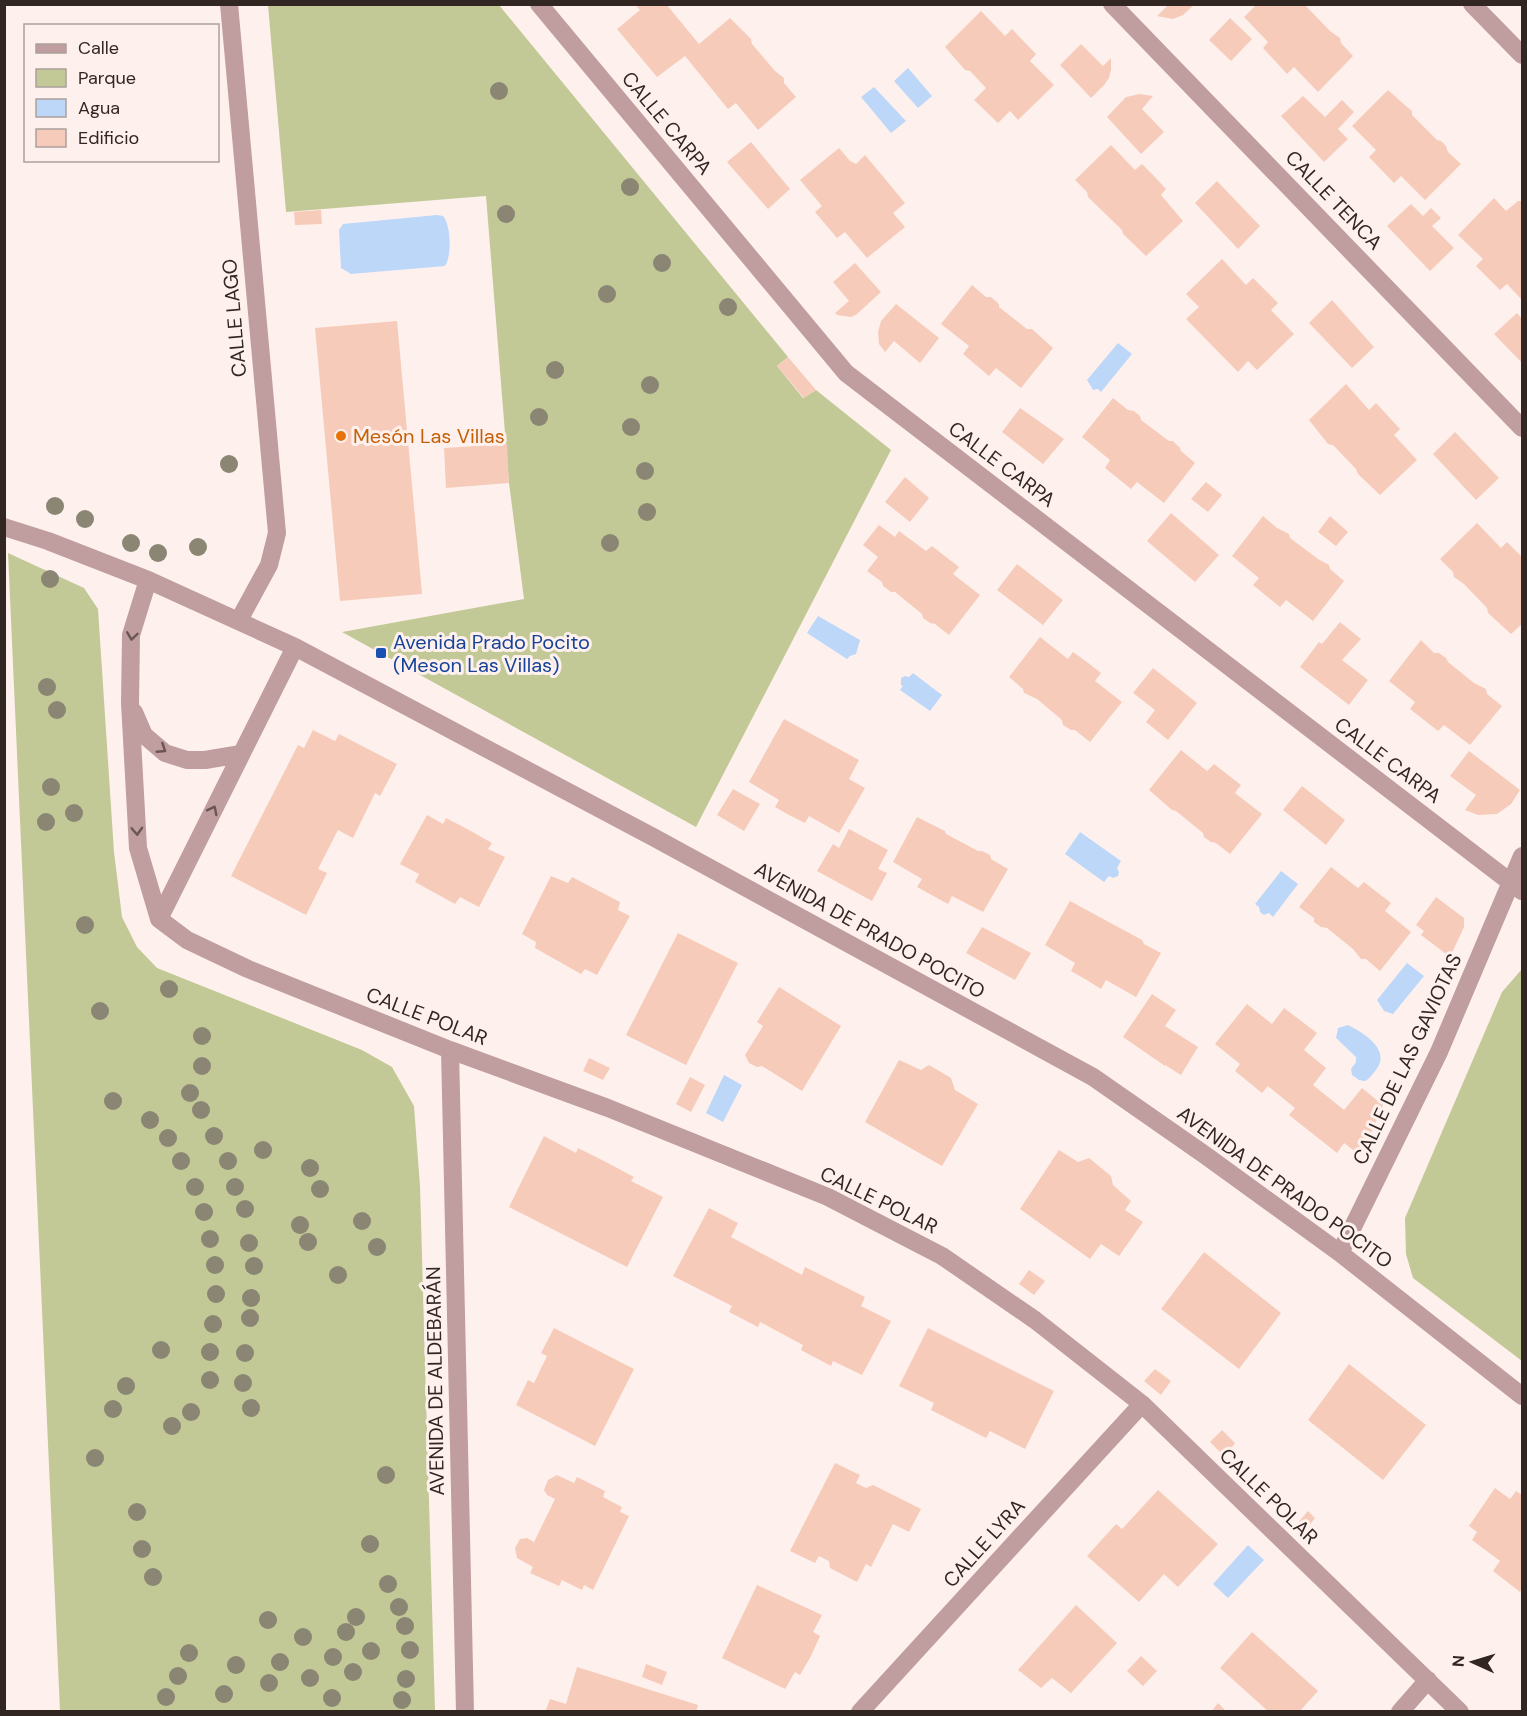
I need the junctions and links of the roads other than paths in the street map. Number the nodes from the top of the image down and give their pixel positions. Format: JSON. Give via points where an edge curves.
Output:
{"nodes":[{"id":1,"x":229,"y":4,"type":"edge"},
{"id":2,"x":539,"y":4,"type":"edge"},
{"id":3,"x":1112,"y":4,"type":"edge"},
{"id":4,"x":1472,"y":4,"type":"edge"},
{"id":5,"x":1522,"y":55,"type":"edge"},
{"id":6,"x":1522,"y":428,"type":"edge"},
{"id":7,"x":4,"y":527,"type":"edge"},
{"id":8,"x":148,"y":580,"type":"junction"},
{"id":9,"x":239,"y":620,"type":"junction"},
{"id":10,"x":295,"y":647,"type":"junction"},
{"id":11,"x":130,"y":703,"type":"junction"},
{"id":12,"x":241,"y":754,"type":"junction"},
{"id":13,"x":1522,"y":856,"type":"edge"},
{"id":14,"x":1517,"y":887,"type":"edge"},
{"id":15,"x":159,"y":919,"type":"junction"},
{"id":16,"x":450,"y":1050,"type":"junction"},
{"id":17,"x":1340,"y":1253,"type":"junction"},
{"id":18,"x":1522,"y":1396,"type":"edge"},
{"id":19,"x":1142,"y":1404,"type":"junction"},
{"id":20,"x":1428,"y":1680,"type":"junction"},
{"id":21,"x":465,"y":1712,"type":"edge"},
{"id":22,"x":860,"y":1712,"type":"edge"},
{"id":23,"x":1400,"y":1712,"type":"edge"},
{"id":24,"x":1460,"y":1712,"type":"edge"}],
"edges":[{"from":1,"to":9,"type":"street","name":"CALLE LAGO","via":[[277,534],[269,565]]},
{"from":2,"to":14,"type":"street","name":"CALLE CARPA","via":[[846,374]]},
{"from":3,"to":6,"type":"street","name":"CALLE TENCA"},
{"from":4,"to":5,"type":"street"},
{"from":7,"to":8,"type":"street","name":"AVENIDA DE PRADO POCITO"},
{"from":8,"to":9,"type":"street","name":"AVENIDA DE PRADO POCITO"},
{"from":8,"to":11,"type":"street","one_way":true,"via":[[131,635]]},
{"from":9,"to":10,"type":"street","name":"AVENIDA DE PRADO POCITO"},
{"from":10,"to":12,"type":"street"},
{"from":10,"to":17,"type":"street","name":"AVENIDA DE PRADO POCITO","via":[[1093,1077]]},
{"from":11,"to":12,"type":"street","one_way":true,"via":[[144,735],[165,753],[187,760]]},
{"from":11,"to":15,"type":"street","one_way":true,"via":[[138,848]]},
{"from":15,"to":12,"type":"street","one_way":true},
{"from":13,"to":14,"type":"street","name":"CALLE DE LAS GAVIOTAS"},
{"from":14,"to":17,"type":"street","name":"CALLE DE LAS GAVIOTAS"},
{"from":15,"to":16,"type":"street","name":"CALLE POLAR","via":[[187,940],[248,969]]},
{"from":16,"to":19,"type":"street","name":"CALLE POLAR","via":[[608,1108],[828,1197],[942,1256],[1035,1320]]},
{"from":16,"to":21,"type":"street","name":"AVENIDA DE ALDEBARÁN"},
{"from":17,"to":18,"type":"street","name":"AVENIDA DE PRADO POCITO"},
{"from":19,"to":20,"type":"street","name":"CALLE POLAR"},
{"from":19,"to":22,"type":"street","name":"CALLE LYRA"},
{"from":20,"to":23,"type":"street"},
{"from":20,"to":24,"type":"street","name":"CALLE POLAR"}]}
